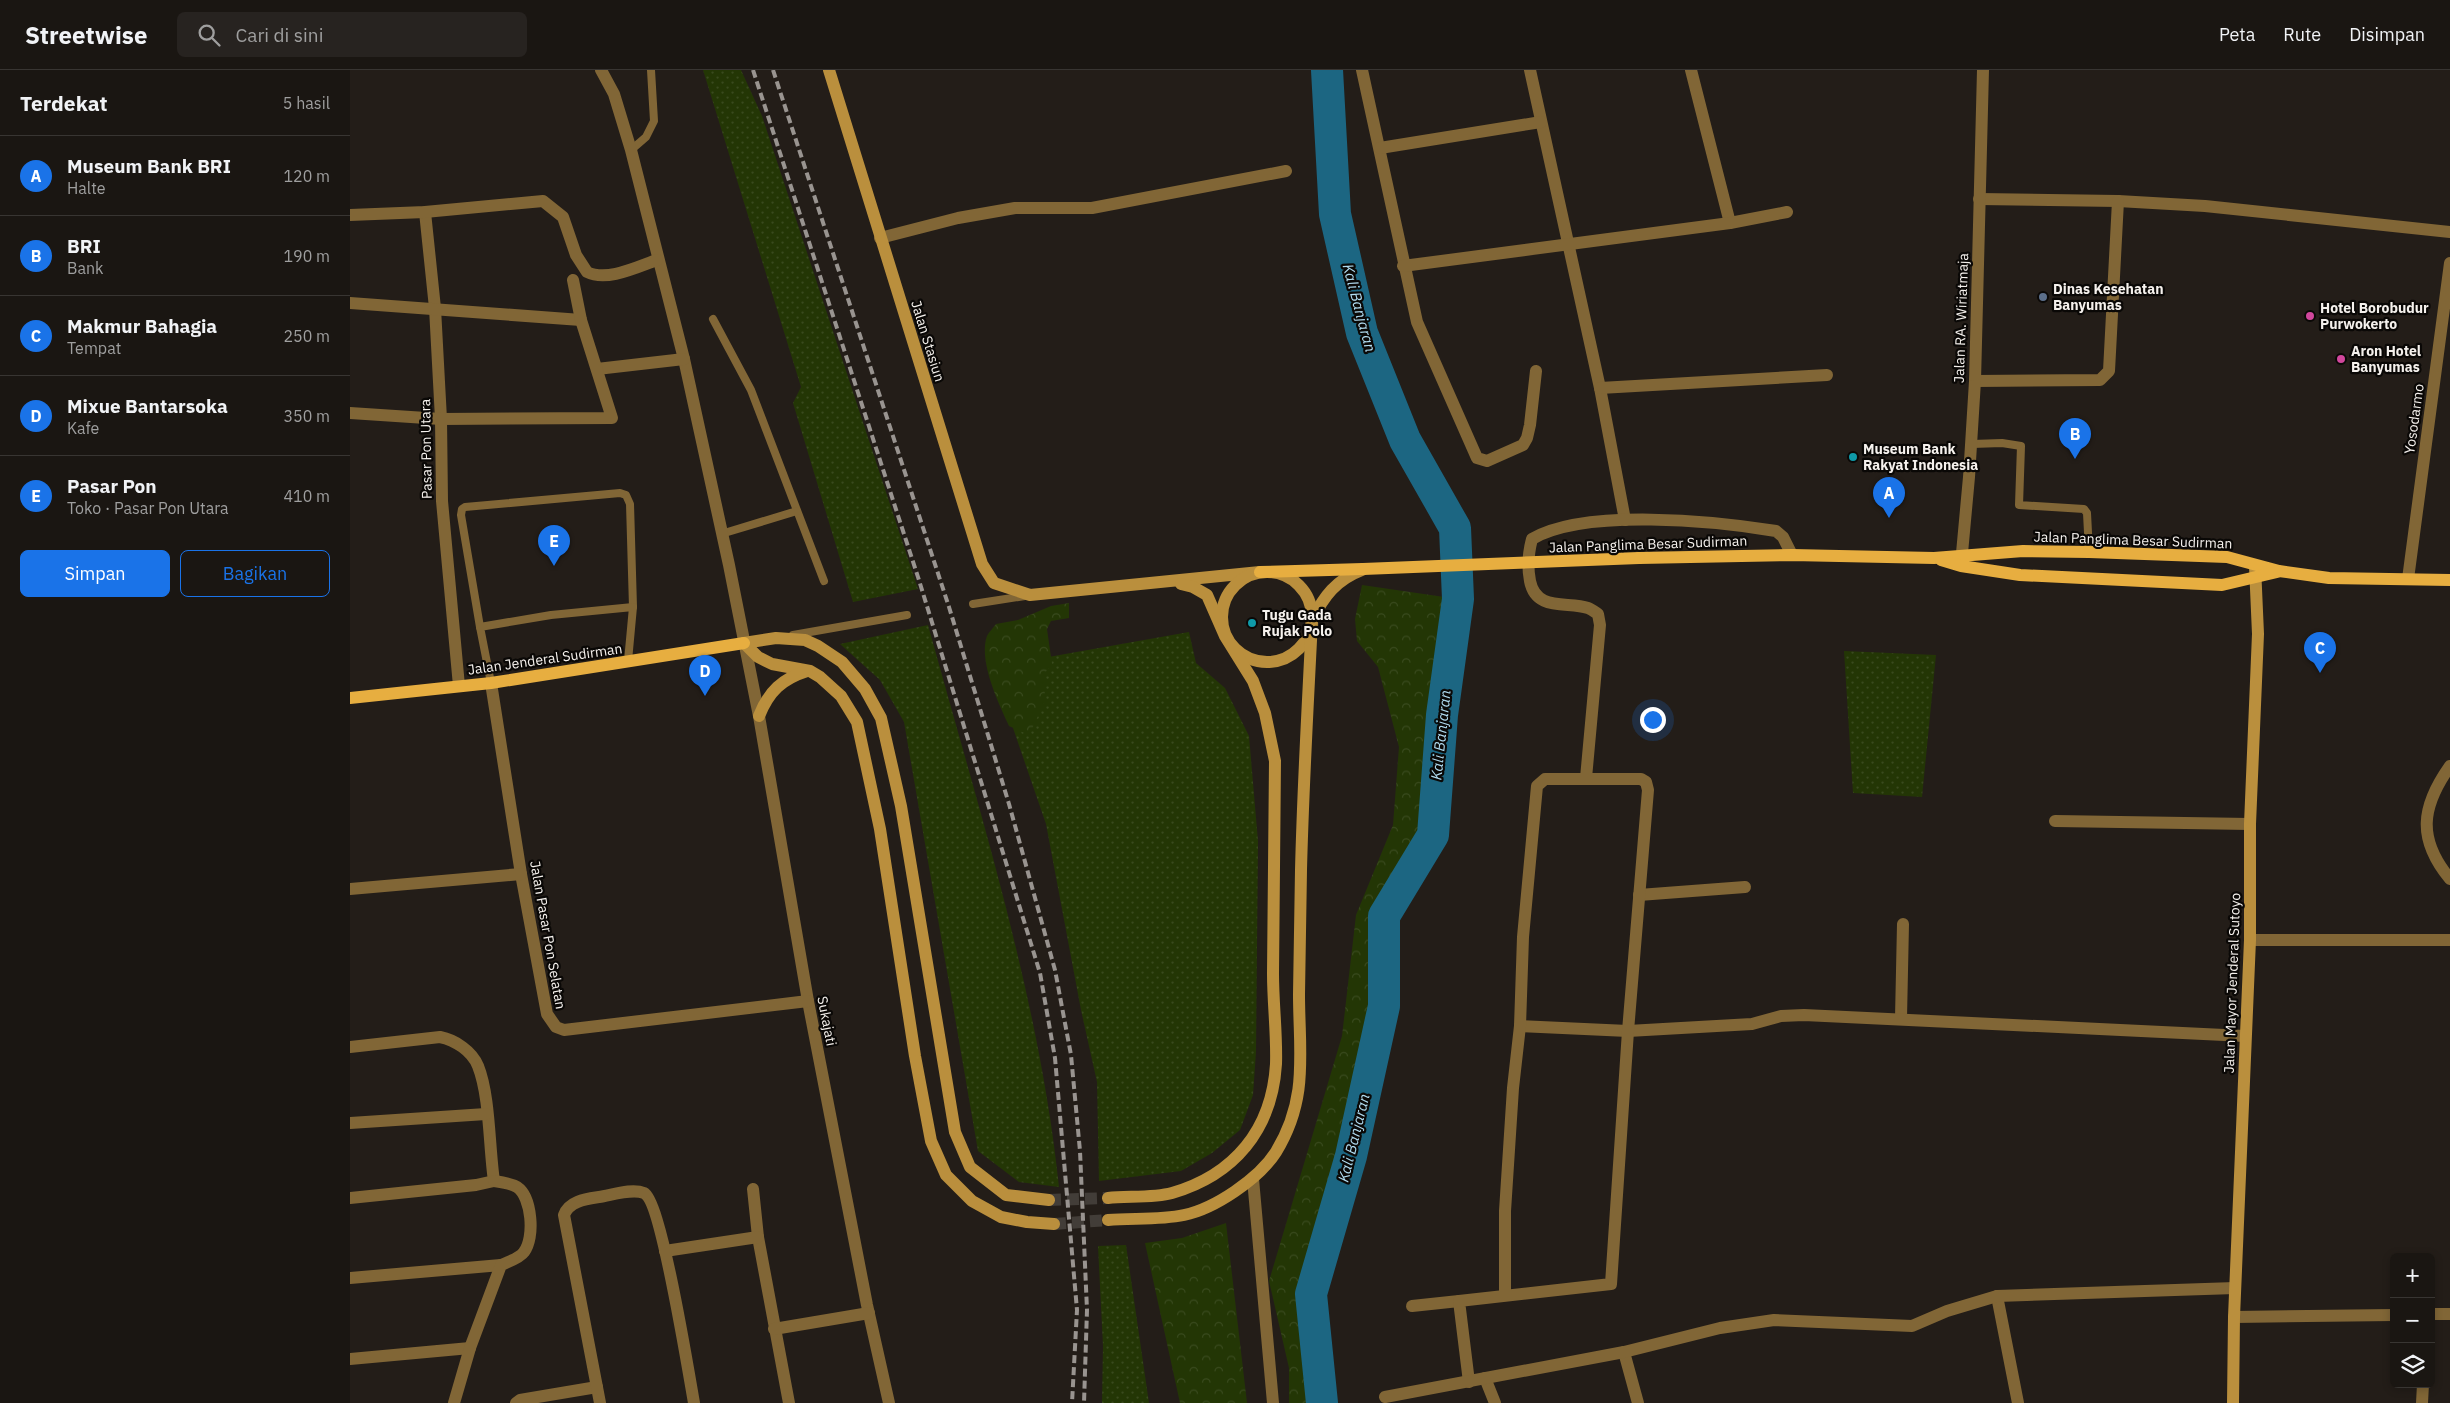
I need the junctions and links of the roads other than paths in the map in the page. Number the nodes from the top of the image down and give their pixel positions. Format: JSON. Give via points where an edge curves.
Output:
{"nodes":[{"id":1,"x":601,"y":70,"type":"edge"},
{"id":2,"x":651,"y":70,"type":"edge"},
{"id":3,"x":830,"y":70,"type":"edge"},
{"id":4,"x":1362,"y":70,"type":"edge"},
{"id":5,"x":1530,"y":70,"type":"edge"},
{"id":6,"x":1691,"y":70,"type":"edge"},
{"id":7,"x":1983,"y":70,"type":"edge"},
{"id":8,"x":1541,"y":122,"type":"junction"},
{"id":9,"x":1380,"y":148,"type":"junction"},
{"id":10,"x":631,"y":150,"type":"junction"},
{"id":11,"x":1286,"y":171,"type":"dead end"},
{"id":12,"x":1979,"y":199,"type":"junction"},
{"id":13,"x":2118,"y":201,"type":"junction"},
{"id":14,"x":425,"y":212,"type":"junction"},
{"id":15,"x":1787,"y":212,"type":"dead end"},
{"id":16,"x":350,"y":215,"type":"edge"},
{"id":17,"x":1730,"y":223,"type":"junction"},
{"id":18,"x":2450,"y":232,"type":"edge"},
{"id":19,"x":880,"y":238,"type":"junction"},
{"id":20,"x":1568,"y":243,"type":"junction"},
{"id":21,"x":657,"y":260,"type":"junction"},
{"id":22,"x":2450,"y":263,"type":"edge"},
{"id":23,"x":1403,"y":266,"type":"junction"},
{"id":24,"x":573,"y":280,"type":"dead end"},
{"id":25,"x":350,"y":303,"type":"edge"},
{"id":26,"x":435,"y":308,"type":"junction"},
{"id":27,"x":713,"y":319,"type":"dead end"},
{"id":28,"x":581,"y":320,"type":"junction"},
{"id":29,"x":684,"y":359,"type":"junction"},
{"id":30,"x":597,"y":369,"type":"junction"},
{"id":31,"x":1536,"y":371,"type":"dead end"},
{"id":32,"x":1828,"y":375,"type":"dead end"},
{"id":33,"x":1974,"y":381,"type":"junction"},
{"id":34,"x":1600,"y":388,"type":"junction"},
{"id":35,"x":350,"y":413,"type":"edge"},
{"id":36,"x":441,"y":419,"type":"junction"},
{"id":37,"x":1972,"y":444,"type":"junction"},
{"id":38,"x":797,"y":511,"type":"junction"},
{"id":39,"x":1625,"y":520,"type":"junction"},
{"id":40,"x":722,"y":534,"type":"junction"},
{"id":41,"x":2088,"y":552,"type":"junction"},
{"id":42,"x":1792,"y":555,"type":"junction"},
{"id":43,"x":1962,"y":561,"type":"junction"},
{"id":44,"x":1363,"y":570,"type":"junction"},
{"id":45,"x":2256,"y":571,"type":"junction"},
{"id":46,"x":1260,"y":572,"type":"junction"},
{"id":47,"x":2408,"y":579,"type":"junction"},
{"id":48,"x":2450,"y":580,"type":"edge"},
{"id":49,"x":824,"y":581,"type":"dead end"},
{"id":50,"x":1171,"y":581,"type":"junction"},
{"id":51,"x":1030,"y":595,"type":"junction"},
{"id":52,"x":973,"y":604,"type":"dead end"},
{"id":53,"x":633,"y":607,"type":"junction"},
{"id":54,"x":907,"y":615,"type":"dead end"},
{"id":55,"x":1312,"y":620,"type":"junction"},
{"id":56,"x":480,"y":627,"type":"junction"},
{"id":57,"x":1225,"y":636,"type":"junction"},
{"id":58,"x":776,"y":638,"type":"junction"},
{"id":59,"x":744,"y":643,"type":"junction"},
{"id":60,"x":628,"y":661,"type":"junction"},
{"id":61,"x":810,"y":671,"type":"junction"},
{"id":62,"x":491,"y":683,"type":"junction"},
{"id":63,"x":459,"y":686,"type":"junction"},
{"id":64,"x":350,"y":698,"type":"edge"},
{"id":65,"x":759,"y":716,"type":"junction"},
{"id":66,"x":2450,"y":766,"type":"edge"},
{"id":67,"x":1586,"y":778,"type":"junction"},
{"id":68,"x":2055,"y":821,"type":"dead end"},
{"id":69,"x":2250,"y":824,"type":"junction"},
{"id":70,"x":521,"y":874,"type":"junction"},
{"id":71,"x":2450,"y":879,"type":"edge"},
{"id":72,"x":1745,"y":887,"type":"dead end"},
{"id":73,"x":350,"y":889,"type":"edge"},
{"id":74,"x":1639,"y":895,"type":"junction"},
{"id":75,"x":1903,"y":924,"type":"dead end"},
{"id":76,"x":2250,"y":940,"type":"junction"},
{"id":77,"x":2450,"y":940,"type":"edge"},
{"id":78,"x":808,"y":1001,"type":"junction"},
{"id":79,"x":1901,"y":1018,"type":"junction"},
{"id":80,"x":1520,"y":1026,"type":"junction"},
{"id":81,"x":1628,"y":1030,"type":"junction"},
{"id":82,"x":2245,"y":1036,"type":"junction"},
{"id":83,"x":350,"y":1047,"type":"edge"},
{"id":84,"x":486,"y":1114,"type":"junction"},
{"id":85,"x":350,"y":1123,"type":"edge"},
{"id":86,"x":1253,"y":1179,"type":"junction"},
{"id":87,"x":494,"y":1181,"type":"junction"},
{"id":88,"x":753,"y":1189,"type":"dead end"},
{"id":89,"x":350,"y":1198,"type":"edge"},
{"id":90,"x":1108,"y":1198,"type":"tunnel mouth"},
{"id":91,"x":1049,"y":1200,"type":"tunnel mouth"},
{"id":92,"x":1108,"y":1220,"type":"tunnel mouth"},
{"id":93,"x":1054,"y":1224,"type":"tunnel mouth"},
{"id":94,"x":758,"y":1237,"type":"junction"},
{"id":95,"x":665,"y":1251,"type":"junction"},
{"id":96,"x":501,"y":1265,"type":"junction"},
{"id":97,"x":350,"y":1278,"type":"edge"},
{"id":98,"x":2235,"y":1288,"type":"junction"},
{"id":99,"x":1505,"y":1294,"type":"junction"},
{"id":100,"x":1997,"y":1296,"type":"junction"},
{"id":101,"x":1459,"y":1300,"type":"junction"},
{"id":102,"x":1412,"y":1306,"type":"dead end"},
{"id":103,"x":869,"y":1313,"type":"junction"},
{"id":104,"x":2435,"y":1314,"type":"edge"},
{"id":105,"x":2450,"y":1314,"type":"edge"},
{"id":106,"x":2390,"y":1315,"type":"edge"},
{"id":107,"x":2234,"y":1318,"type":"junction"},
{"id":108,"x":774,"y":1329,"type":"junction"},
{"id":109,"x":470,"y":1348,"type":"junction"},
{"id":110,"x":1624,"y":1352,"type":"junction"},
{"id":111,"x":350,"y":1359,"type":"edge"},
{"id":112,"x":1485,"y":1378,"type":"junction"},
{"id":113,"x":1469,"y":1382,"type":"junction"},
{"id":114,"x":597,"y":1388,"type":"junction"},
{"id":115,"x":2423,"y":1388,"type":"edge"},
{"id":116,"x":1385,"y":1397,"type":"dead end"},
{"id":117,"x":454,"y":1403,"type":"edge"},
{"id":118,"x":516,"y":1403,"type":"edge"},
{"id":119,"x":600,"y":1403,"type":"edge"},
{"id":120,"x":694,"y":1403,"type":"edge"},
{"id":121,"x":789,"y":1403,"type":"edge"},
{"id":122,"x":888,"y":1403,"type":"edge"},
{"id":123,"x":1273,"y":1403,"type":"edge"},
{"id":124,"x":1494,"y":1403,"type":"edge"},
{"id":125,"x":1638,"y":1403,"type":"edge"},
{"id":126,"x":2018,"y":1403,"type":"edge"},
{"id":127,"x":2233,"y":1403,"type":"edge"},
{"id":128,"x":2422,"y":1403,"type":"edge"}],
"edges":[{"from":1,"to":10,"type":"street","name":"Sukajati","via":[[614,94]]},
{"from":2,"to":10,"type":"lane","via":[[654,121],[646,137]]},
{"from":3,"to":19,"type":"main road","name":"Jalan Stasiun"},
{"from":4,"to":9,"type":"street"},
{"from":5,"to":8,"type":"street"},
{"from":6,"to":17,"type":"street"},
{"from":7,"to":12,"type":"street","name":"Jalan RA. Wiriatmaja"},
{"from":8,"to":9,"type":"street"},
{"from":8,"to":20,"type":"street"},
{"from":9,"to":23,"type":"street"},
{"from":10,"to":21,"type":"street","name":"Sukajati"},
{"from":11,"to":19,"type":"street","via":[[1092,208],[1015,208],[967,216]]},
{"from":12,"to":13,"type":"street"},
{"from":12,"to":33,"type":"street","name":"Jalan RA. Wiriatmaja"},
{"from":13,"to":18,"type":"street","via":[[2205,206]]},
{"from":13,"to":33,"type":"street","via":[[2109,371],[2106,376],[2100,380]]},
{"from":14,"to":16,"type":"street"},
{"from":14,"to":21,"type":"street","via":[[542,201],[563,217],[576,255],[587,272],[604,275],[622,272]]},
{"from":14,"to":26,"type":"street","name":"Pasar Pon Utara"},
{"from":15,"to":17,"type":"street"},
{"from":17,"to":20,"type":"street"},
{"from":19,"to":51,"type":"main road","name":"Jalan Stasiun","via":[[982,564],[994,583]]},
{"from":20,"to":23,"type":"street"},
{"from":20,"to":34,"type":"street"},
{"from":21,"to":29,"type":"street","name":"Sukajati"},
{"from":22,"to":47,"type":"street","name":"Yosodarmo"},
{"from":23,"to":31,"type":"street","via":[[1417,322],[1477,458],[1487,460],[1523,445],[1530,425]]},
{"from":24,"to":28,"type":"street"},
{"from":25,"to":26,"type":"street"},
{"from":26,"to":28,"type":"street"},
{"from":26,"to":36,"type":"street","name":"Pasar Pon Utara"},
{"from":27,"to":38,"type":"lane","via":[[750,390]]},
{"from":28,"to":30,"type":"street"},
{"from":29,"to":30,"type":"street"},
{"from":29,"to":40,"type":"street","name":"Sukajati"},
{"from":30,"to":36,"type":"street","via":[[612,418]]},
{"from":32,"to":34,"type":"street"},
{"from":33,"to":37,"type":"street","name":"Jalan RA. Wiriatmaja"},
{"from":34,"to":39,"type":"street"},
{"from":35,"to":36,"type":"street"},
{"from":36,"to":63,"type":"street","name":"Pasar Pon Utara","via":[[442,501]]},
{"from":37,"to":41,"type":"lane","via":[[2020,446],[2019,505],[2084,510],[2087,513]]},
{"from":37,"to":43,"type":"street","name":"Jalan RA. Wiriatmaja"},
{"from":38,"to":40,"type":"lane"},
{"from":38,"to":49,"type":"lane"},
{"from":39,"to":42,"type":"street","via":[[1716,524],[1776,531]]},
{"from":39,"to":67,"type":"street","via":[[1560,527],[1532,539],[1528,554],[1531,589],[1541,600],[1589,608],[1598,614],[1600,625]]},
{"from":40,"to":59,"type":"street","name":"Sukajati"},
{"from":41,"to":43,"type":"main road","name":"Jalan Panglima Besar Sudirman","via":[[2023,551]]},
{"from":41,"to":45,"type":"main road","name":"Jalan Panglima Besar Sudirman","via":[[2227,557]]},
{"from":42,"to":43,"type":"main road","name":"Jalan Panglima Besar Sudirman"},
{"from":42,"to":44,"type":"main road","name":"Jalan Panglima Besar Sudirman","bridge":true},
{"from":43,"to":45,"type":"main road","name":"Jalan Panglima Besar Sudirman","via":[[2020,575],[2222,585]]},
{"from":44,"to":46,"type":"main road"},
{"from":44,"to":55,"type":"main road","via":[[1334,586]]},
{"from":45,"to":47,"type":"main road","name":"Jalan Panglima Besar Sudirman","via":[[2329,578]]},
{"from":45,"to":69,"type":"main road","name":"Jalan Mayor Jenderal Sutoyo","via":[[2258,634]]},
{"from":46,"to":50,"type":"main road","name":"Jalan Stasiun"},
{"from":46,"to":55,"type":"main road","via":[[1274,572],[1298,584],[1306,594]]},
{"from":46,"to":57,"type":"main road","via":[[1239,582],[1224,601],[1222,624]]},
{"from":47,"to":48,"type":"main road"},
{"from":50,"to":51,"type":"main road","name":"Jalan Stasiun"},
{"from":50,"to":57,"type":"main road","name":"Jalan Stasiun","via":[[1207,595]]},
{"from":51,"to":52,"type":"lane","name":"Jalan Stasiun"},
{"from":53,"to":56,"type":"lane","via":[[551,615]]},
{"from":53,"to":56,"type":"lane","via":[[630,504],[626,495],[465,507],[461,515]]},
{"from":53,"to":60,"type":"lane"},
{"from":54,"to":58,"type":"lane"},
{"from":55,"to":57,"type":"main road","via":[[1309,635],[1301,647],[1289,657],[1275,662],[1245,658]]},
{"from":55,"to":86,"type":"main road","via":[[1301,878],[1299,996],[1302,1071],[1291,1120],[1276,1152]]},
{"from":56,"to":62,"type":"lane"},
{"from":57,"to":90,"type":"main road","via":[[1253,681],[1266,713],[1275,761],[1273,990],[1276,1065],[1269,1104],[1257,1134],[1235,1160],[1211,1177],[1171,1194]]},
{"from":58,"to":59,"type":"main road"},
{"from":58,"to":91,"type":"main road","via":[[805,640],[842,662],[865,690],[881,718],[903,815],[955,1132],[970,1167],[1006,1195]]},
{"from":59,"to":60,"type":"main road","name":"Jalan Jenderal Sudirman"},
{"from":59,"to":61,"type":"main road","via":[[758,657],[772,664]]},
{"from":59,"to":65,"type":"street","name":"Sukajati"},
{"from":60,"to":62,"type":"main road","name":"Jalan Jenderal Sudirman"},
{"from":61,"to":65,"type":"main road","via":[[793,675],[778,684],[766,699]]},
{"from":61,"to":93,"type":"main road","via":[[841,696],[857,722],[880,829],[914,1056],[931,1141],[946,1174],[972,1201],[1001,1217]]},
{"from":62,"to":63,"type":"main road","name":"Jalan Jenderal Sudirman"},
{"from":62,"to":70,"type":"street","name":"Jalan Pasar Pon Selatan"},
{"from":63,"to":64,"type":"main road","name":"Jalan Jenderal Sudirman"},
{"from":65,"to":78,"type":"street","name":"Sukajati"},
{"from":66,"to":71,"type":"street","via":[[2432,794],[2426,820],[2433,853]]},
{"from":67,"to":74,"type":"street","via":[[1634,778],[1646,782]]},
{"from":67,"to":80,"type":"street","via":[[1545,778],[1537,786],[1523,936]]},
{"from":68,"to":69,"type":"street"},
{"from":69,"to":76,"type":"main road","name":"Jalan Mayor Jenderal Sutoyo"},
{"from":70,"to":73,"type":"street"},
{"from":70,"to":78,"type":"street","name":"Jalan Pasar Pon Selatan","via":[[548,1020],[559,1029]]},
{"from":72,"to":74,"type":"street"},
{"from":74,"to":81,"type":"street"},
{"from":75,"to":79,"type":"street"},
{"from":76,"to":77,"type":"street"},
{"from":76,"to":82,"type":"main road","name":"Jalan Mayor Jenderal Sutoyo"},
{"from":78,"to":103,"type":"street","name":"Sukajati"},
{"from":79,"to":81,"type":"street","via":[[1789,1016],[1752,1024]]},
{"from":79,"to":82,"type":"street"},
{"from":80,"to":81,"type":"street"},
{"from":80,"to":99,"type":"street","via":[[1505,1210]]},
{"from":81,"to":99,"type":"street","via":[[1611,1284]]},
{"from":82,"to":98,"type":"main road","name":"Jalan Mayor Jenderal Sutoyo"},
{"from":83,"to":84,"type":"street","via":[[440,1037],[449,1039],[467,1051],[478,1065]]},
{"from":84,"to":85,"type":"street"},
{"from":84,"to":87,"type":"street"},
{"from":86,"to":92,"type":"main road","via":[[1224,1198],[1184,1215]]},
{"from":86,"to":123,"type":"street"},
{"from":87,"to":89,"type":"street"},
{"from":87,"to":96,"type":"street","via":[[518,1188],[523,1194],[531,1225],[531,1240],[524,1253]]},
{"from":88,"to":94,"type":"street"},
{"from":94,"to":95,"type":"street"},
{"from":94,"to":108,"type":"street"},
{"from":95,"to":114,"type":"street","via":[[652,1202],[645,1194],[635,1191],[585,1199],[566,1209],[564,1214]]},
{"from":95,"to":120,"type":"street"},
{"from":96,"to":97,"type":"street"},
{"from":96,"to":109,"type":"street"},
{"from":98,"to":100,"type":"street"},
{"from":98,"to":107,"type":"main road","name":"Jalan Mayor Jenderal Sutoyo"},
{"from":99,"to":101,"type":"street"},
{"from":100,"to":110,"type":"street","via":[[1912,1326],[1774,1320],[1720,1328]]},
{"from":100,"to":126,"type":"street"},
{"from":101,"to":102,"type":"street"},
{"from":101,"to":113,"type":"street"},
{"from":103,"to":108,"type":"street"},
{"from":103,"to":122,"type":"street","name":"Sukajati"},
{"from":104,"to":105,"type":"street"},
{"from":106,"to":107,"type":"street"},
{"from":107,"to":127,"type":"main road","name":"Jalan Mayor Jenderal Sutoyo"},
{"from":108,"to":121,"type":"street"},
{"from":109,"to":111,"type":"street"},
{"from":109,"to":117,"type":"street"},
{"from":110,"to":112,"type":"street"},
{"from":110,"to":125,"type":"street"},
{"from":112,"to":113,"type":"street"},
{"from":112,"to":124,"type":"street"},
{"from":113,"to":116,"type":"street"},
{"from":114,"to":118,"type":"street"},
{"from":114,"to":119,"type":"street"},
{"from":115,"to":128,"type":"street"}]}
